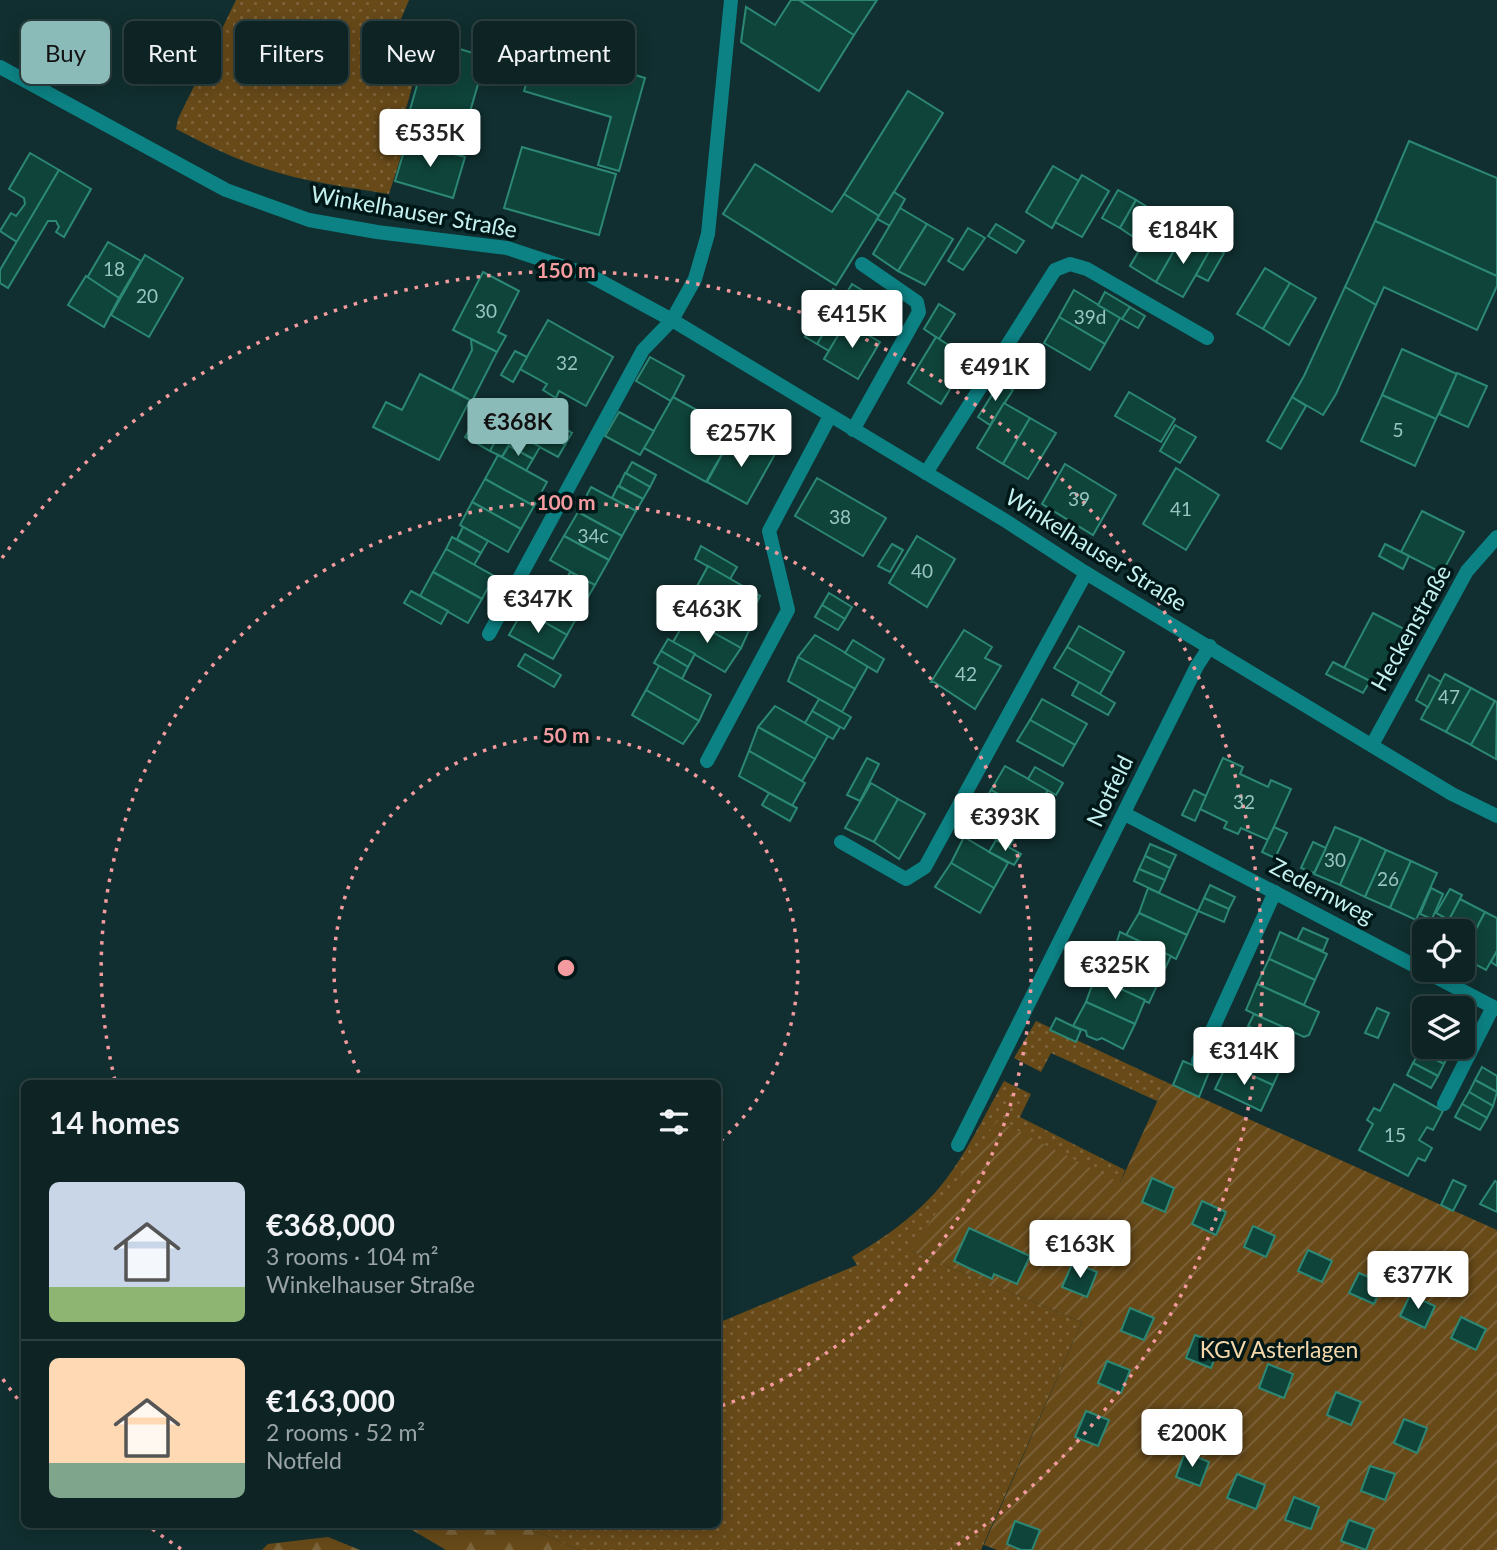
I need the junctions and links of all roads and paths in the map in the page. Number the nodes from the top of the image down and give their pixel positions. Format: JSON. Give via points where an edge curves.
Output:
{"nodes":[{"id":1,"x":731,"y":0,"type":"edge"},
{"id":2,"x":0,"y":67,"type":"edge"},
{"id":3,"x":862,"y":264,"type":"dead end"},
{"id":4,"x":672,"y":320,"type":"junction"},
{"id":5,"x":1207,"y":338,"type":"dead end"},
{"id":6,"x":830,"y":416,"type":"junction"},
{"id":7,"x":853,"y":430,"type":"junction"},
{"id":8,"x":926,"y":473,"type":"junction"},
{"id":9,"x":1497,"y":537,"type":"edge"},
{"id":10,"x":1086,"y":573,"type":"junction"},
{"id":11,"x":489,"y":634,"type":"dead end"},
{"id":12,"x":1210,"y":646,"type":"junction"},
{"id":13,"x":1371,"y":745,"type":"junction"},
{"id":14,"x":707,"y":761,"type":"dead end"},
{"id":15,"x":1125,"y":814,"type":"junction"},
{"id":16,"x":1496,"y":814,"type":"edge"},
{"id":17,"x":841,"y":842,"type":"dead end"},
{"id":18,"x":1275,"y":892,"type":"junction"},
{"id":19,"x":1495,"y":1008,"type":"edge"},
{"id":20,"x":1198,"y":1060,"type":"dead end"},
{"id":21,"x":1444,"y":1104,"type":"dead end"},
{"id":22,"x":958,"y":1145,"type":"dead end"}],
"edges":[{"from":1,"to":4,"type":"street","via":[[708,234],[695,279]]},
{"from":2,"to":4,"type":"street","name":"Winkelhauser Straße","via":[[226,190],[309,220],[508,248],[589,275]]},
{"from":3,"to":7,"type":"street","via":[[917,302],[919,312]]},
{"from":4,"to":6,"type":"street","name":"Winkelhauser Straße"},
{"from":4,"to":11,"type":"street","via":[[643,350]]},
{"from":5,"to":8,"type":"street","via":[[1087,269],[1070,264],[1055,270]]},
{"from":6,"to":7,"type":"street","name":"Winkelhauser Straße"},
{"from":6,"to":14,"type":"street","via":[[769,531],[789,610]]},
{"from":7,"to":8,"type":"street","name":"Winkelhauser Straße"},
{"from":8,"to":10,"type":"street","name":"Winkelhauser Straße"},
{"from":9,"to":13,"type":"street","name":"Heckenstraße","via":[[1467,571]]},
{"from":10,"to":12,"type":"street","name":"Winkelhauser Straße"},
{"from":10,"to":17,"type":"street","via":[[925,867],[906,878]]},
{"from":12,"to":13,"type":"street","name":"Winkelhauser Straße"},
{"from":12,"to":15,"type":"street","name":"Notfeld"},
{"from":13,"to":16,"type":"street","name":"Winkelhauser Straße","via":[[1452,794]]},
{"from":15,"to":18,"type":"street","name":"Zedernweg"},
{"from":15,"to":22,"type":"street","name":"Notfeld"},
{"from":18,"to":19,"type":"street","name":"Zedernweg"},
{"from":18,"to":20,"type":"street"},
{"from":19,"to":21,"type":"street"}]}
